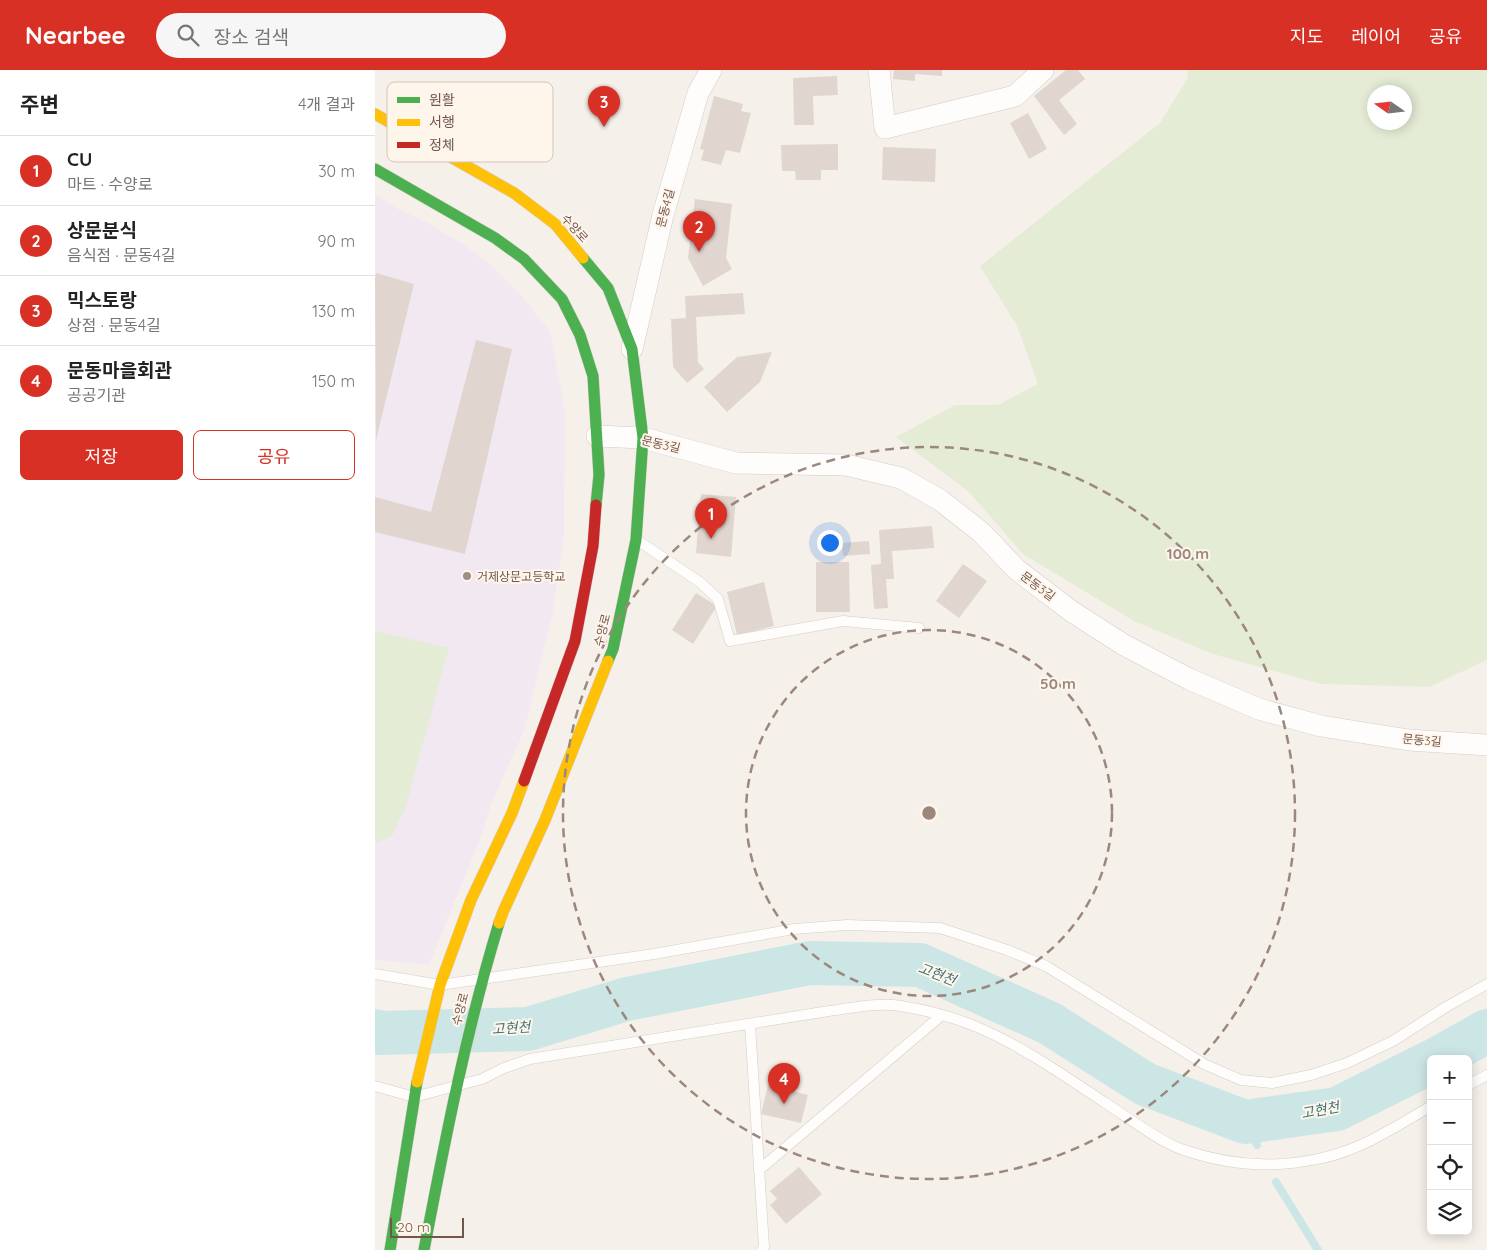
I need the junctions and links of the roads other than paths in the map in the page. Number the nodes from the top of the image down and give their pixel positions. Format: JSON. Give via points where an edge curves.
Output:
{"nodes":[{"id":1,"x":711,"y":70,"type":"edge"},
{"id":2,"x":879,"y":70,"type":"edge"},
{"id":3,"x":1043,"y":70,"type":"edge"},
{"id":4,"x":375,"y":114,"type":"edge"},
{"id":5,"x":387,"y":121,"type":"edge"},
{"id":6,"x":458,"y":162,"type":"edge"},
{"id":7,"x":375,"y":169,"type":"edge"},
{"id":8,"x":632,"y":349,"type":"junction"},
{"id":9,"x":597,"y":436,"type":"junction"},
{"id":10,"x":643,"y":438,"type":"junction"},
{"id":11,"x":636,"y":540,"type":"junction"},
{"id":12,"x":919,"y":628,"type":"dead end"},
{"id":13,"x":1487,"y":744,"type":"edge"},
{"id":14,"x":375,"y":974,"type":"edge"},
{"id":15,"x":482,"y":979,"type":"junction"},
{"id":16,"x":1487,"y":984,"type":"edge"},
{"id":17,"x":440,"y":985,"type":"junction"},
{"id":18,"x":943,"y":1015,"type":"junction"},
{"id":19,"x":750,"y":1024,"type":"junction"},
{"id":20,"x":1487,"y":1075,"type":"edge"},
{"id":21,"x":1472,"y":1084,"type":"edge"},
{"id":22,"x":456,"y":1085,"type":"junction"},
{"id":23,"x":375,"y":1086,"type":"edge"},
{"id":24,"x":414,"y":1097,"type":"junction"},
{"id":25,"x":1427,"y":1108,"type":"edge"},
{"id":26,"x":759,"y":1170,"type":"junction"},
{"id":27,"x":390,"y":1250,"type":"edge"},
{"id":28,"x":424,"y":1250,"type":"edge"},
{"id":29,"x":761,"y":1250,"type":"edge"}],
"edges":[{"from":1,"to":8,"type":"street","name":"문동4길","via":[[698,93],[663,215]]},
{"from":2,"to":3,"type":"street","via":[[885,128],[1015,96]]},
{"from":4,"to":5,"type":"street","name":"수양로"},
{"from":6,"to":8,"type":"street","name":"수양로","via":[[514,194],[555,224],[608,288]]},
{"from":7,"to":9,"type":"street","name":"수양로","via":[[495,238],[523,259],[562,299],[580,335],[593,376]]},
{"from":8,"to":10,"type":"street","name":"수양로"},
{"from":9,"to":10,"type":"street","name":"문동3길"},
{"from":9,"to":17,"type":"street","name":"수양로","via":[[599,475],[593,546],[575,641],[512,813],[471,900]]},
{"from":10,"to":11,"type":"street","name":"수양로"},
{"from":10,"to":13,"type":"street","name":"문동3길","via":[[735,463],[846,465],[901,478],[940,500],[981,532],[1016,569],[1071,611],[1124,645],[1189,679],[1259,709],[1321,726],[1409,740]]},
{"from":11,"to":12,"type":"lane","via":[[701,583],[718,599],[730,641],[843,621]]},
{"from":11,"to":15,"type":"street","name":"수양로","via":[[613,649],[545,820],[503,912]]},
{"from":14,"to":17,"type":"lane"},
{"from":15,"to":16,"type":"lane","via":[[654,954],[793,929],[847,925],[940,928],[1046,966],[1204,1064],[1241,1080],[1272,1083],[1347,1063],[1393,1041]]},
{"from":15,"to":17,"type":"lane"},
{"from":15,"to":22,"type":"street","name":"수양로"},
{"from":17,"to":24,"type":"street","name":"수양로"},
{"from":18,"to":19,"type":"lane","via":[[898,1006],[861,1007]]},
{"from":18,"to":25,"type":"lane","via":[[977,1027],[1012,1045],[1179,1148],[1217,1159],[1285,1164],[1323,1158],[1355,1146]]},
{"from":18,"to":26,"type":"lane"},
{"from":19,"to":22,"type":"lane","via":[[530,1059],[481,1079]]},
{"from":19,"to":26,"type":"lane"},
{"from":20,"to":21,"type":"lane"},
{"from":22,"to":24,"type":"lane"},
{"from":22,"to":28,"type":"street","name":"수양로"},
{"from":23,"to":24,"type":"lane"},
{"from":24,"to":27,"type":"street","name":"수양로"},
{"from":26,"to":29,"type":"lane"}]}
